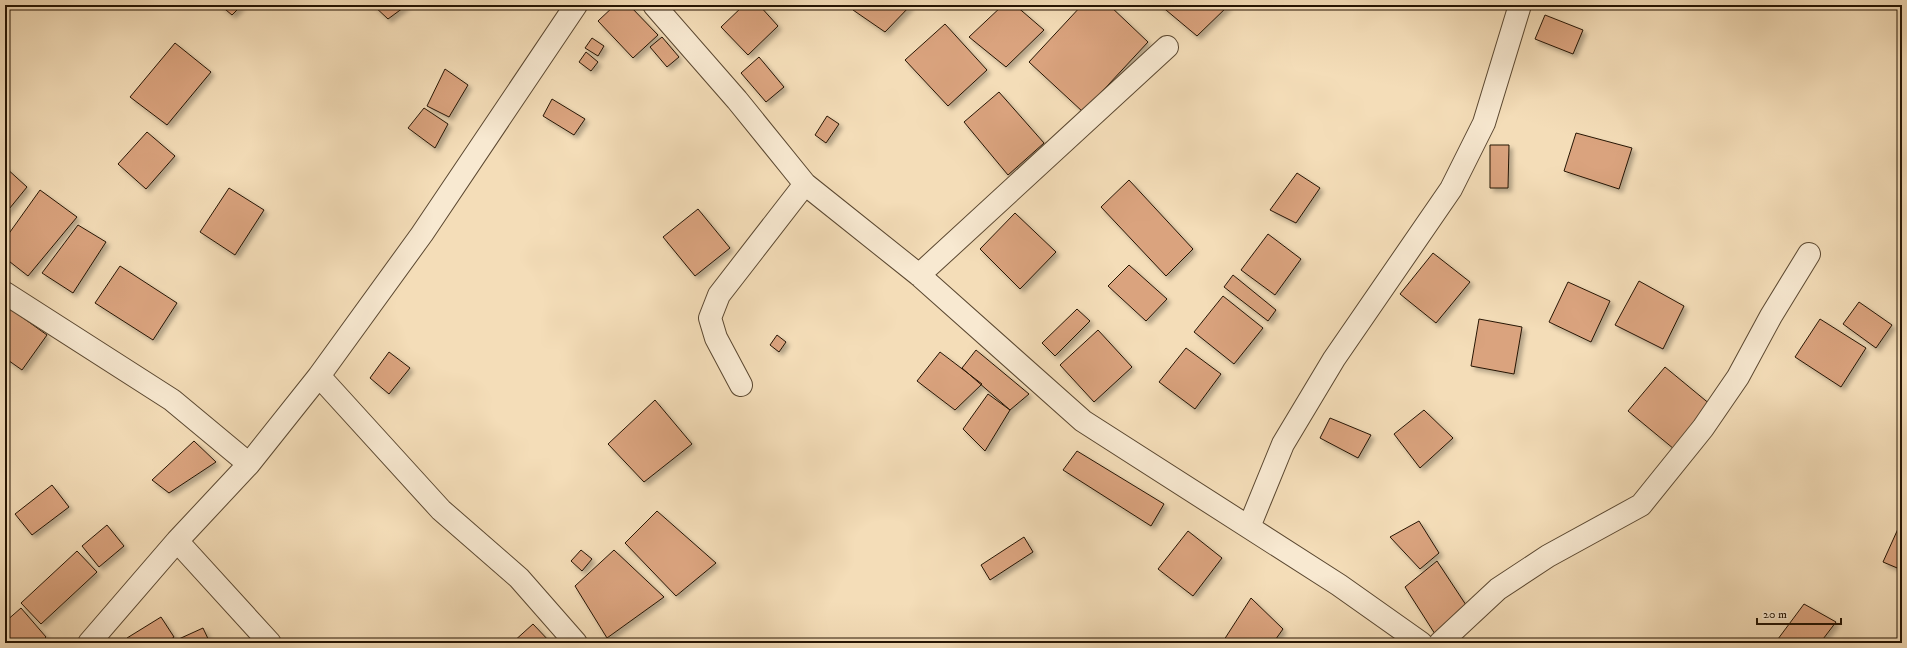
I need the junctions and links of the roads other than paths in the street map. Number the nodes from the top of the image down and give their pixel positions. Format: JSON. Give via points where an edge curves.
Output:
{"nodes":[{"id":1,"x":576,"y":5,"type":"edge"},
{"id":2,"x":654,"y":5,"type":"edge"},
{"id":3,"x":1520,"y":5,"type":"edge"},
{"id":4,"x":1167,"y":47,"type":"dead end"},
{"id":5,"x":805,"y":184,"type":"junction"},
{"id":6,"x":1809,"y":254,"type":"dead end"},
{"id":7,"x":919,"y":275,"type":"junction"},
{"id":8,"x":5,"y":293,"type":"edge"},
{"id":9,"x":319,"y":376,"type":"junction"},
{"id":10,"x":741,"y":385,"type":"dead end"},
{"id":11,"x":249,"y":464,"type":"junction"},
{"id":12,"x":1249,"y":527,"type":"junction"},
{"id":13,"x":177,"y":541,"type":"junction"},
{"id":14,"x":89,"y":643,"type":"edge"},
{"id":15,"x":270,"y":643,"type":"edge"},
{"id":16,"x":576,"y":643,"type":"edge"},
{"id":17,"x":1421,"y":643,"type":"edge"},
{"id":18,"x":1440,"y":643,"type":"edge"}],
"edges":[{"from":1,"to":9,"type":"street","via":[[422,234]]},
{"from":2,"to":5,"type":"street","via":[[737,100]]},
{"from":3,"to":12,"type":"street","via":[[1484,123],[1451,189],[1334,359],[1291,430]]},
{"from":4,"to":7,"type":"street"},
{"from":5,"to":7,"type":"street"},
{"from":5,"to":10,"type":"street","via":[[719,295],[710,318],[716,338]]},
{"from":6,"to":18,"type":"street","via":[[1738,377],[1703,428],[1641,505],[1548,556],[1498,589]]},
{"from":7,"to":12,"type":"street","via":[[1083,421]]},
{"from":8,"to":11,"type":"street","via":[[172,400]]},
{"from":9,"to":11,"type":"street"},
{"from":9,"to":16,"type":"street","via":[[441,510],[519,578]]},
{"from":11,"to":13,"type":"street"},
{"from":12,"to":17,"type":"street","via":[[1340,585]]},
{"from":13,"to":14,"type":"street"},
{"from":13,"to":15,"type":"street"}]}
